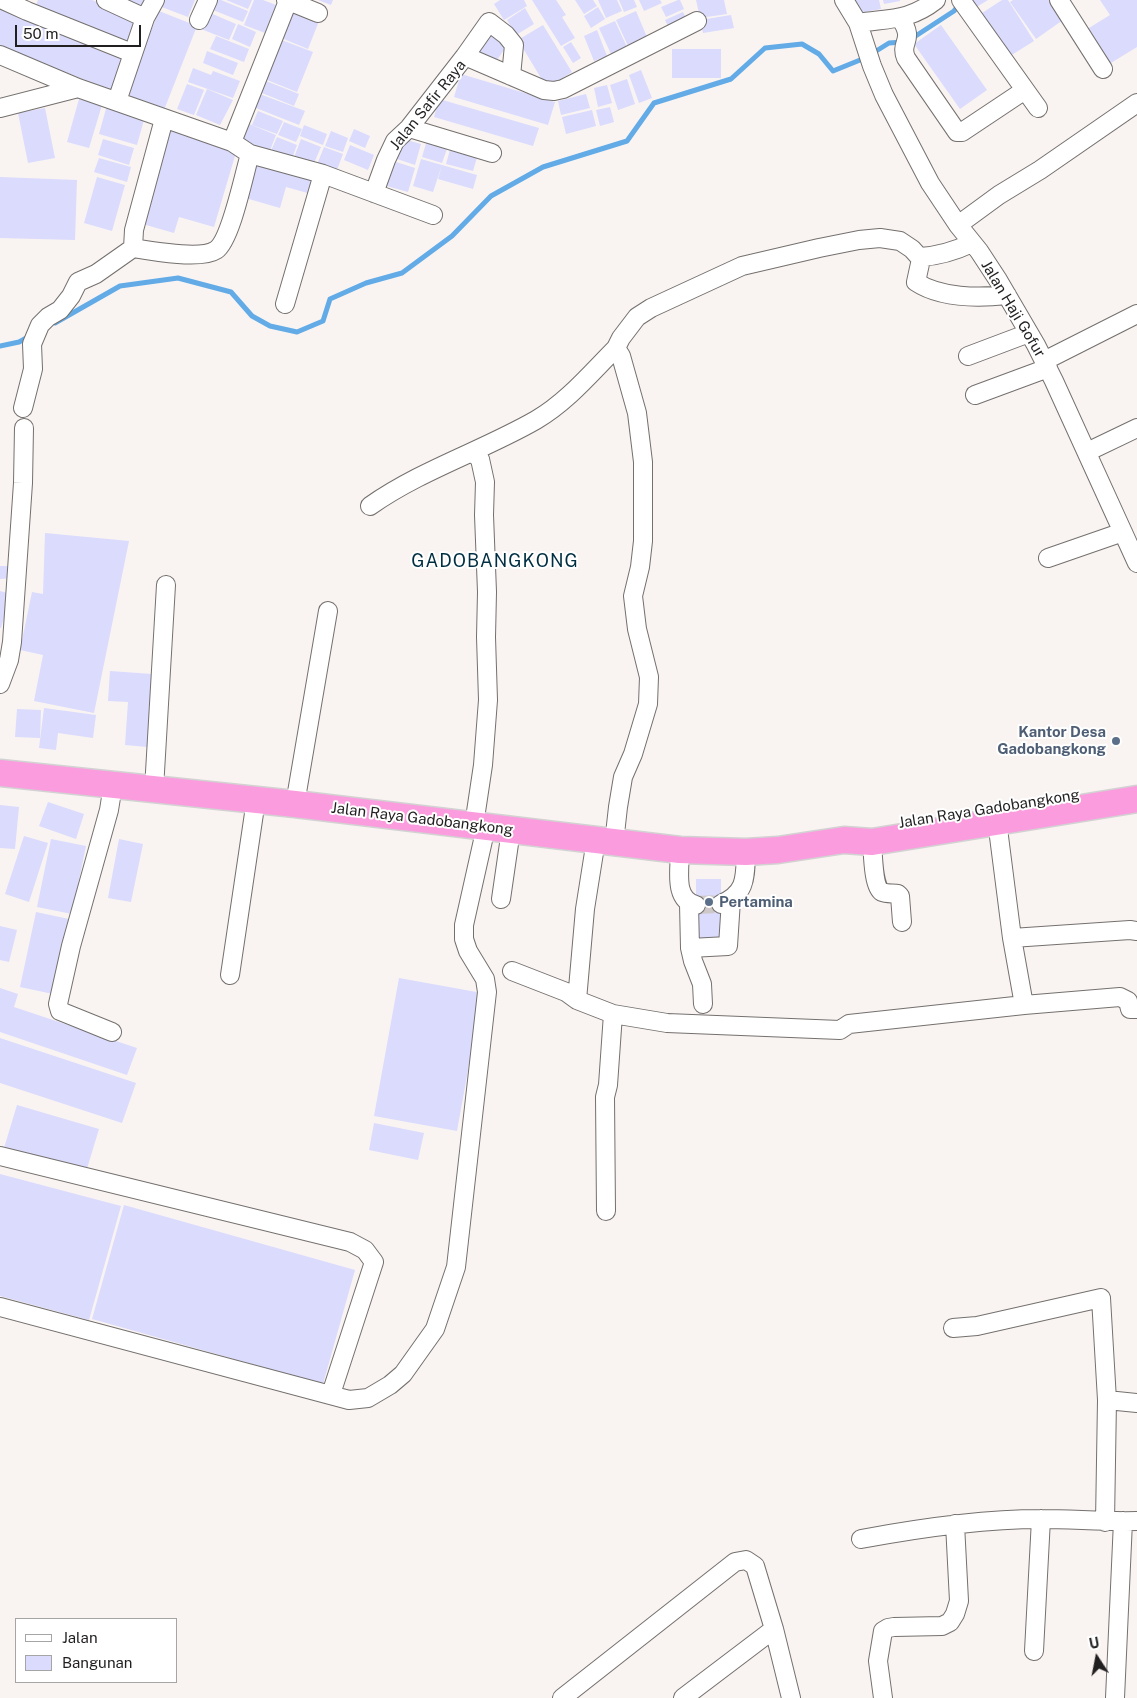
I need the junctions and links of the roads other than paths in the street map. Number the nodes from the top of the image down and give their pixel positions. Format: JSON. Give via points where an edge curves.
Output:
{"nodes":[{"id":1,"x":4,"y":0,"type":"edge"},
{"id":2,"x":106,"y":0,"type":"edge"},
{"id":3,"x":154,"y":0,"type":"edge"},
{"id":4,"x":208,"y":0,"type":"edge"},
{"id":5,"x":287,"y":0,"type":"edge"},
{"id":6,"x":844,"y":0,"type":"edge"},
{"id":7,"x":936,"y":0,"type":"edge"},
{"id":8,"x":1059,"y":0,"type":"edge"},
{"id":9,"x":962,"y":1,"type":"edge"},
{"id":10,"x":318,"y":13,"type":"dead end"},
{"id":11,"x":145,"y":18,"type":"junction"},
{"id":12,"x":900,"y":18,"type":"junction"},
{"id":13,"x":199,"y":20,"type":"dead end"},
{"id":14,"x":697,"y":21,"type":"dead end"},
{"id":15,"x":858,"y":23,"type":"junction"},
{"id":16,"x":0,"y":55,"type":"edge"},
{"id":17,"x":132,"y":55,"type":"junction"},
{"id":18,"x":465,"y":56,"type":"junction"},
{"id":19,"x":1103,"y":69,"type":"dead end"},
{"id":20,"x":511,"y":76,"type":"junction"},
{"id":21,"x":78,"y":88,"type":"junction"},
{"id":22,"x":1025,"y":90,"type":"junction"},
{"id":23,"x":117,"y":101,"type":"junction"},
{"id":24,"x":1137,"y":103,"type":"edge"},
{"id":25,"x":0,"y":108,"type":"edge"},
{"id":26,"x":1038,"y":108,"type":"dead end"},
{"id":27,"x":164,"y":119,"type":"junction"},
{"id":28,"x":409,"y":128,"type":"junction"},
{"id":29,"x":232,"y":142,"type":"junction"},
{"id":30,"x":492,"y":153,"type":"dead end"},
{"id":31,"x":250,"y":154,"type":"junction"},
{"id":32,"x":323,"y":174,"type":"junction"},
{"id":33,"x":374,"y":193,"type":"junction"},
{"id":34,"x":433,"y":215,"type":"dead end"},
{"id":35,"x":958,"y":225,"type":"junction"},
{"id":36,"x":972,"y":243,"type":"junction"},
{"id":37,"x":133,"y":248,"type":"junction"},
{"id":38,"x":920,"y":257,"type":"junction"},
{"id":39,"x":1007,"y":295,"type":"junction"},
{"id":40,"x":286,"y":304,"type":"dead end"},
{"id":41,"x":1137,"y":314,"type":"edge"},
{"id":42,"x":1029,"y":333,"type":"junction"},
{"id":43,"x":616,"y":348,"type":"junction"},
{"id":44,"x":968,"y":356,"type":"dead end"},
{"id":45,"x":1046,"y":364,"type":"junction"},
{"id":46,"x":975,"y":395,"type":"dead end"},
{"id":47,"x":23,"y":408,"type":"dead end"},
{"id":48,"x":24,"y":428,"type":"dead end"},
{"id":49,"x":1137,"y":428,"type":"edge"},
{"id":50,"x":1086,"y":452,"type":"junction"},
{"id":51,"x":473,"y":453,"type":"junction"},
{"id":52,"x":370,"y":506,"type":"dead end"},
{"id":53,"x":1123,"y":532,"type":"junction"},
{"id":54,"x":1048,"y":558,"type":"dead end"},
{"id":55,"x":1137,"y":560,"type":"edge"},
{"id":56,"x":166,"y":585,"type":"dead end"},
{"id":57,"x":328,"y":611,"type":"dead end"},
{"id":58,"x":0,"y":684,"type":"edge"},
{"id":59,"x":0,"y":773,"type":"edge"},
{"id":60,"x":113,"y":785,"type":"junction"},
{"id":61,"x":1137,"y":786,"type":"edge"},
{"id":62,"x":154,"y":789,"type":"junction"},
{"id":63,"x":1137,"y":799,"type":"edge"},
{"id":64,"x":256,"y":800,"type":"junction"},
{"id":65,"x":295,"y":804,"type":"junction"},
{"id":66,"x":996,"y":821,"type":"junction"},
{"id":67,"x":490,"y":827,"type":"junction"},
{"id":68,"x":844,"y":840,"type":"junction"},
{"id":69,"x":605,"y":842,"type":"junction"},
{"id":70,"x":872,"y":842,"type":"junction"},
{"id":71,"x":680,"y":850,"type":"junction"},
{"id":72,"x":746,"y":852,"type":"junction"},
{"id":73,"x":501,"y":899,"type":"dead end"},
{"id":74,"x":902,"y":922,"type":"dead end"},
{"id":75,"x":1137,"y":931,"type":"edge"},
{"id":76,"x":1012,"y":938,"type":"junction"},
{"id":77,"x":690,"y":948,"type":"junction"},
{"id":78,"x":512,"y":971,"type":"dead end"},
{"id":79,"x":230,"y":975,"type":"dead end"},
{"id":80,"x":577,"y":1000,"type":"junction"},
{"id":81,"x":703,"y":1004,"type":"dead end"},
{"id":82,"x":1024,"y":1005,"type":"junction"},
{"id":83,"x":1137,"y":1009,"type":"edge"},
{"id":84,"x":613,"y":1014,"type":"junction"},
{"id":85,"x":112,"y":1032,"type":"dead end"},
{"id":86,"x":0,"y":1156,"type":"edge"},
{"id":87,"x":606,"y":1211,"type":"dead end"},
{"id":88,"x":0,"y":1307,"type":"edge"},
{"id":89,"x":953,"y":1328,"type":"dead end"},
{"id":90,"x":331,"y":1394,"type":"junction"},
{"id":91,"x":1107,"y":1400,"type":"junction"},
{"id":92,"x":1137,"y":1403,"type":"edge"},
{"id":93,"x":1041,"y":1519,"type":"junction"},
{"id":94,"x":1130,"y":1521,"type":"edge"},
{"id":95,"x":1105,"y":1522,"type":"junction"},
{"id":96,"x":955,"y":1524,"type":"junction"},
{"id":97,"x":861,"y":1539,"type":"dead end"},
{"id":98,"x":774,"y":1629,"type":"junction"},
{"id":99,"x":1034,"y":1651,"type":"dead end"},
{"id":100,"x":562,"y":1698,"type":"edge"},
{"id":101,"x":683,"y":1698,"type":"edge"},
{"id":102,"x":790,"y":1698,"type":"edge"},
{"id":103,"x":883,"y":1698,"type":"edge"},
{"id":104,"x":1114,"y":1698,"type":"edge"}],
"edges":[{"from":1,"to":17,"type":"street"},
{"from":2,"to":11,"type":"street"},
{"from":3,"to":11,"type":"street"},
{"from":4,"to":13,"type":"street"},
{"from":5,"to":10,"type":"street"},
{"from":5,"to":29,"type":"street"},
{"from":6,"to":15,"type":"street"},
{"from":7,"to":12,"type":"street"},
{"from":8,"to":19,"type":"street"},
{"from":9,"to":22,"type":"street"},
{"from":11,"to":17,"type":"street"},
{"from":12,"to":15,"type":"street"},
{"from":12,"to":22,"type":"street","via":[[906,28],[906,58],[959,132]]},
{"from":14,"to":20,"type":"street","name":"Jalan Safir Raya","via":[[563,89],[544,90]]},
{"from":15,"to":35,"type":"street","name":"Jalan Haji Gofur","via":[[884,95],[930,182]]},
{"from":16,"to":21,"type":"street"},
{"from":17,"to":23,"type":"street"},
{"from":18,"to":20,"type":"street","name":"Jalan Safir Raya"},
{"from":18,"to":20,"type":"street","via":[[489,22],[514,45]]},
{"from":18,"to":28,"type":"street","name":"Jalan Safir Raya"},
{"from":21,"to":23,"type":"street"},
{"from":21,"to":25,"type":"street"},
{"from":22,"to":26,"type":"street"},
{"from":23,"to":27,"type":"street"},
{"from":24,"to":35,"type":"street"},
{"from":27,"to":29,"type":"street"},
{"from":27,"to":37,"type":"street","via":[[134,230]]},
{"from":28,"to":30,"type":"street"},
{"from":28,"to":33,"type":"street","name":"Jalan Safir Raya","via":[[395,141]]},
{"from":29,"to":31,"type":"street"},
{"from":31,"to":32,"type":"street"},
{"from":31,"to":37,"type":"street","via":[[228,233],[218,249],[201,255]]},
{"from":32,"to":33,"type":"street"},
{"from":32,"to":40,"type":"street"},
{"from":33,"to":34,"type":"street"},
{"from":35,"to":36,"type":"street","name":"Jalan Haji Gofur"},
{"from":36,"to":38,"type":"street","via":[[936,256]]},
{"from":36,"to":39,"type":"street","name":"Jalan Haji Gofur"},
{"from":37,"to":47,"type":"street","via":[[96,274],[78,282],[60,310],[40,326],[32,344],[32,370]]},
{"from":38,"to":39,"type":"street","via":[[916,281],[929,288],[970,297]]},
{"from":38,"to":43,"type":"street","via":[[900,241],[880,238],[742,266],[637,317]]},
{"from":39,"to":42,"type":"street","name":"Jalan Haji Gofur"},
{"from":41,"to":45,"type":"street"},
{"from":42,"to":44,"type":"street"},
{"from":42,"to":45,"type":"street","name":"Jalan Haji Gofur"},
{"from":43,"to":51,"type":"street","via":[[558,406]]},
{"from":43,"to":69,"type":"street","via":[[637,413],[643,462],[643,541],[633,596],[649,677],[648,704]]},
{"from":45,"to":46,"type":"street"},
{"from":45,"to":50,"type":"street","name":"Jalan Haji Gofur"},
{"from":48,"to":58,"type":"street","via":[[24,483],[12,642]]},
{"from":49,"to":50,"type":"street"},
{"from":50,"to":53,"type":"street","name":"Jalan Haji Gofur"},
{"from":51,"to":52,"type":"street"},
{"from":51,"to":67,"type":"street","via":[[480,459],[485,482],[488,700],[483,765]]},
{"from":53,"to":54,"type":"street"},
{"from":53,"to":55,"type":"street","name":"Jalan Haji Gofur"},
{"from":56,"to":62,"type":"street"},
{"from":57,"to":65,"type":"street"},
{"from":59,"to":60,"type":"highway","name":"Jalan Raya Gadobangkong"},
{"from":60,"to":62,"type":"highway","name":"Jalan Raya Gadobangkong"},
{"from":60,"to":85,"type":"street","via":[[58,1004],[60,1011]]},
{"from":61,"to":68,"type":"highway","name":"Jalan Raya Gadobangkong","via":[[870,827]]},
{"from":62,"to":64,"type":"highway","name":"Jalan Raya Gadobangkong"},
{"from":63,"to":66,"type":"highway","name":"Jalan Raya Gadobangkong"},
{"from":64,"to":65,"type":"highway","name":"Jalan Raya Gadobangkong"},
{"from":64,"to":79,"type":"street"},
{"from":65,"to":67,"type":"highway","name":"Jalan Raya Gadobangkong"},
{"from":66,"to":70,"type":"highway","name":"Jalan Raya Gadobangkong"},
{"from":66,"to":76,"type":"street"},
{"from":67,"to":69,"type":"highway","name":"Jalan Raya Gadobangkong"},
{"from":67,"to":73,"type":"street"},
{"from":67,"to":90,"type":"street","via":[[464,925],[468,951],[485,979],[487,992],[456,1267],[435,1329],[403,1374],[368,1398],[349,1400]]},
{"from":68,"to":70,"type":"highway","name":"Jalan Raya Gadobangkong"},
{"from":68,"to":72,"type":"highway","name":"Jalan Raya Gadobangkong"},
{"from":69,"to":71,"type":"highway","name":"Jalan Raya Gadobangkong"},
{"from":69,"to":80,"type":"street","via":[[583,927]]},
{"from":70,"to":74,"type":"street","via":[[878,888],[898,894]]},
{"from":71,"to":72,"type":"highway","name":"Jalan Raya Gadobangkong"},
{"from":71,"to":77,"type":"street","via":[[680,890],[683,898],[692,904]]},
{"from":72,"to":77,"type":"street","via":[[745,875],[739,893],[726,902],[728,946]]},
{"from":75,"to":76,"type":"street"},
{"from":76,"to":82,"type":"street"},
{"from":77,"to":81,"type":"street","via":[[702,984]]},
{"from":78,"to":80,"type":"street","via":[[566,992]]},
{"from":80,"to":84,"type":"street"},
{"from":82,"to":83,"type":"street","via":[[1120,997],[1128,1001],[1130,1009]]},
{"from":82,"to":84,"type":"street","via":[[849,1024],[840,1030],[667,1023]]},
{"from":84,"to":87,"type":"street","via":[[605,1097]]},
{"from":86,"to":90,"type":"street","via":[[350,1242],[365,1250],[374,1262]]},
{"from":88,"to":90,"type":"street"},
{"from":89,"to":91,"type":"street","via":[[977,1326],[1101,1298]]},
{"from":91,"to":92,"type":"street"},
{"from":91,"to":95,"type":"street"},
{"from":93,"to":95,"type":"street"},
{"from":93,"to":96,"type":"street"},
{"from":93,"to":99,"type":"street"},
{"from":94,"to":95,"type":"street"},
{"from":94,"to":104,"type":"street"},
{"from":96,"to":97,"type":"street"},
{"from":96,"to":103,"type":"street","via":[[959,1601],[955,1614],[942,1626],[894,1627],[883,1631],[878,1661]]},
{"from":98,"to":100,"type":"street","via":[[755,1566],[746,1560],[735,1562]]},
{"from":98,"to":101,"type":"street"},
{"from":98,"to":102,"type":"street"}]}
